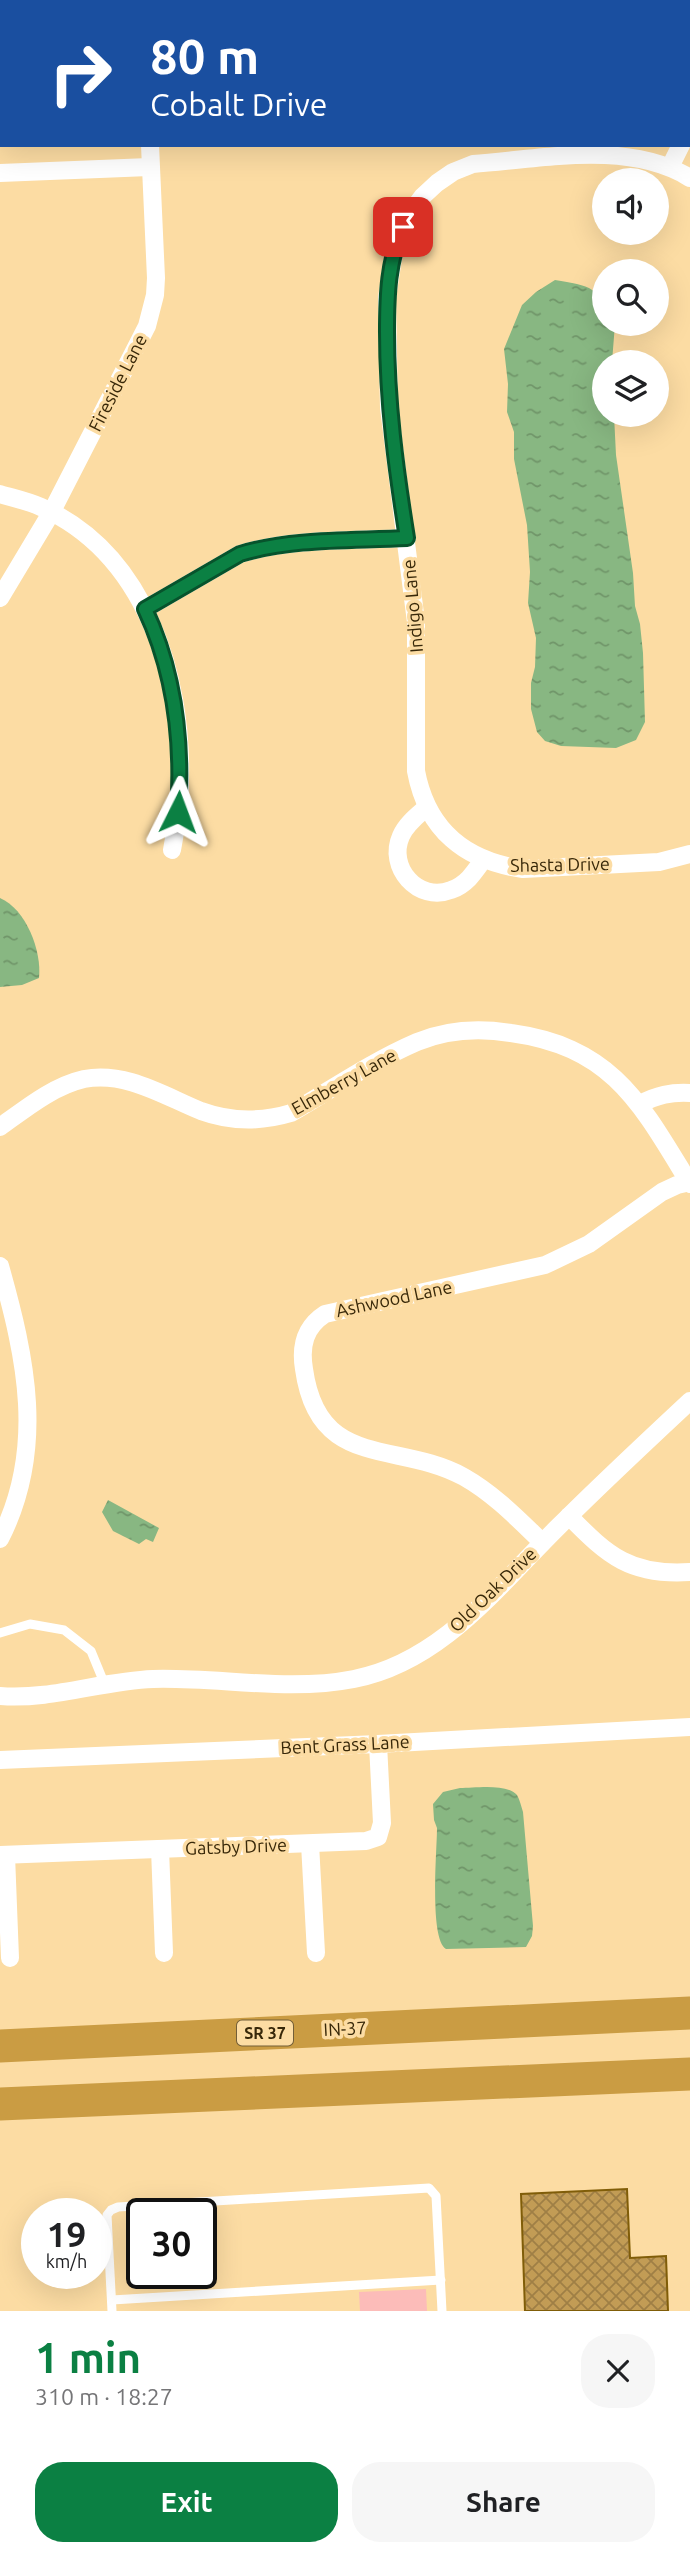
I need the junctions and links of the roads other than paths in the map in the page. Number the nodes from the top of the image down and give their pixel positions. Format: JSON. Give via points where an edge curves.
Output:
{"nodes":[{"id":1,"x":150,"y":147,"type":"edge"},
{"id":2,"x":680,"y":147,"type":"edge"},
{"id":3,"x":570,"y":151,"type":"edge"},
{"id":4,"x":542,"y":152,"type":"edge"},
{"id":5,"x":149,"y":167,"type":"junction"},
{"id":6,"x":670,"y":167,"type":"junction"},
{"id":7,"x":0,"y":173,"type":"edge"},
{"id":8,"x":690,"y":178,"type":"edge"},
{"id":9,"x":0,"y":494,"type":"edge"},
{"id":10,"x":51,"y":513,"type":"junction"},
{"id":11,"x":407,"y":538,"type":"junction"},
{"id":12,"x":0,"y":598,"type":"edge"},
{"id":13,"x":145,"y":609,"type":"junction"},
{"id":14,"x":427,"y":807,"type":"junction"},
{"id":15,"x":172,"y":850,"type":"dead end"},
{"id":16,"x":690,"y":854,"type":"edge"},
{"id":17,"x":482,"y":860,"type":"junction"},
{"id":18,"x":690,"y":1093,"type":"edge"},
{"id":19,"x":640,"y":1104,"type":"junction"},
{"id":20,"x":0,"y":1127,"type":"edge"},
{"id":21,"x":690,"y":1183,"type":"edge"},
{"id":22,"x":0,"y":1265,"type":"edge"},
{"id":23,"x":690,"y":1401,"type":"edge"},
{"id":24,"x":569,"y":1516,"type":"junction"},
{"id":25,"x":0,"y":1539,"type":"edge"},
{"id":26,"x":542,"y":1542,"type":"junction"},
{"id":27,"x":690,"y":1572,"type":"edge"},
{"id":28,"x":0,"y":1633,"type":"edge"},
{"id":29,"x":105,"y":1685,"type":"junction"},
{"id":30,"x":0,"y":1696,"type":"edge"},
{"id":31,"x":690,"y":1727,"type":"edge"},
{"id":32,"x":378,"y":1744,"type":"junction"},
{"id":33,"x":0,"y":1760,"type":"edge"},
{"id":34,"x":310,"y":1844,"type":"junction"},
{"id":35,"x":160,"y":1849,"type":"junction"},
{"id":36,"x":3,"y":1855,"type":"edge"},
{"id":37,"x":164,"y":1953,"type":"dead end"},
{"id":38,"x":316,"y":1953,"type":"dead end"},
{"id":39,"x":10,"y":1958,"type":"dead end"},
{"id":40,"x":690,"y":2013,"type":"edge"},
{"id":41,"x":0,"y":2046,"type":"edge"},
{"id":42,"x":690,"y":2074,"type":"edge"},
{"id":43,"x":0,"y":2104,"type":"edge"},
{"id":44,"x":440,"y":2280,"type":"junction"},
{"id":45,"x":111,"y":2300,"type":"junction"},
{"id":46,"x":112,"y":2311,"type":"edge"},
{"id":47,"x":442,"y":2311,"type":"edge"}],
"edges":[{"from":1,"to":5,"type":"street","name":"Fireside Lane"},
{"from":2,"to":6,"type":"street"},
{"from":3,"to":4,"type":"street","name":"Indigo Lane"},
{"from":3,"to":6,"type":"street","name":"Indigo Lane","via":[[642,158]]},
{"from":4,"to":11,"type":"street","name":"Indigo Lane","via":[[453,172],[423,196],[395,245],[387,298],[389,408]]},
{"from":5,"to":7,"type":"street"},
{"from":5,"to":10,"type":"street","name":"Fireside Lane","via":[[156,278],[149,318]]},
{"from":6,"to":8,"type":"street","name":"Indigo Lane"},
{"from":9,"to":10,"type":"street"},
{"from":10,"to":12,"type":"street","name":"Fireside Lane"},
{"from":10,"to":13,"type":"street","via":[[102,551]]},
{"from":11,"to":13,"type":"street","via":[[251,551]]},
{"from":11,"to":14,"type":"street","name":"Indigo Lane","via":[[418,673],[415,757]]},
{"from":13,"to":15,"type":"street","via":[[162,652],[177,724],[180,782]]},
{"from":14,"to":17,"type":"street","name":"Indigo Lane","via":[[454,842]]},
{"from":14,"to":17,"type":"street","via":[[408,825],[398,848],[400,867],[414,886],[433,893],[452,890],[470,878]]},
{"from":16,"to":17,"type":"street","name":"Shasta Drive","via":[[659,862],[523,869]]},
{"from":18,"to":19,"type":"street","via":[[672,1092]]},
{"from":19,"to":20,"type":"street","name":"Elmberry Lane","via":[[604,1067],[571,1049],[538,1037],[486,1029],[419,1041],[274,1118],[232,1119],[128,1081],[104,1078],[65,1086]]},
{"from":19,"to":21,"type":"street"},
{"from":21,"to":26,"type":"street","name":"Ashwood Lane","via":[[662,1192],[589,1244],[545,1265],[325,1314],[308,1329],[303,1342],[304,1375],[316,1413],[330,1429],[365,1449],[443,1467],[462,1476]]},
{"from":22,"to":25,"type":"street","via":[[18,1329],[29,1414],[19,1490]]},
{"from":23,"to":24,"type":"street","name":"Old Oak Drive"},
{"from":24,"to":26,"type":"street","name":"Old Oak Drive"},
{"from":24,"to":27,"type":"street","via":[[601,1549],[622,1561],[645,1569]]},
{"from":26,"to":29,"type":"street","name":"Old Oak Drive","via":[[468,1619],[418,1655],[386,1670],[322,1683],[151,1679]]},
{"from":28,"to":29,"type":"lane","via":[[30,1624],[64,1630],[91,1651]]},
{"from":29,"to":30,"type":"street","name":"Old Oak Drive","via":[[37,1697]]},
{"from":31,"to":32,"type":"street","name":"Bent Grass Lane"},
{"from":32,"to":33,"type":"street","name":"Bent Grass Lane"},
{"from":32,"to":34,"type":"street","name":"Gatsby Drive","via":[[382,1823],[378,1837]]},
{"from":34,"to":35,"type":"street","name":"Gatsby Drive"},
{"from":34,"to":38,"type":"street"},
{"from":35,"to":36,"type":"street","name":"Gatsby Drive"},
{"from":35,"to":37,"type":"street"},
{"from":36,"to":39,"type":"street"},
{"from":40,"to":41,"type":"highway","name":"IN-37","number":"SR 37"},
{"from":42,"to":43,"type":"highway"},
{"from":44,"to":45,"type":"lane"},
{"from":44,"to":45,"type":"lane","via":[[436,2196],[429,2188],[118,2207],[107,2215]]},
{"from":44,"to":47,"type":"lane"},
{"from":45,"to":46,"type":"lane"}]}
